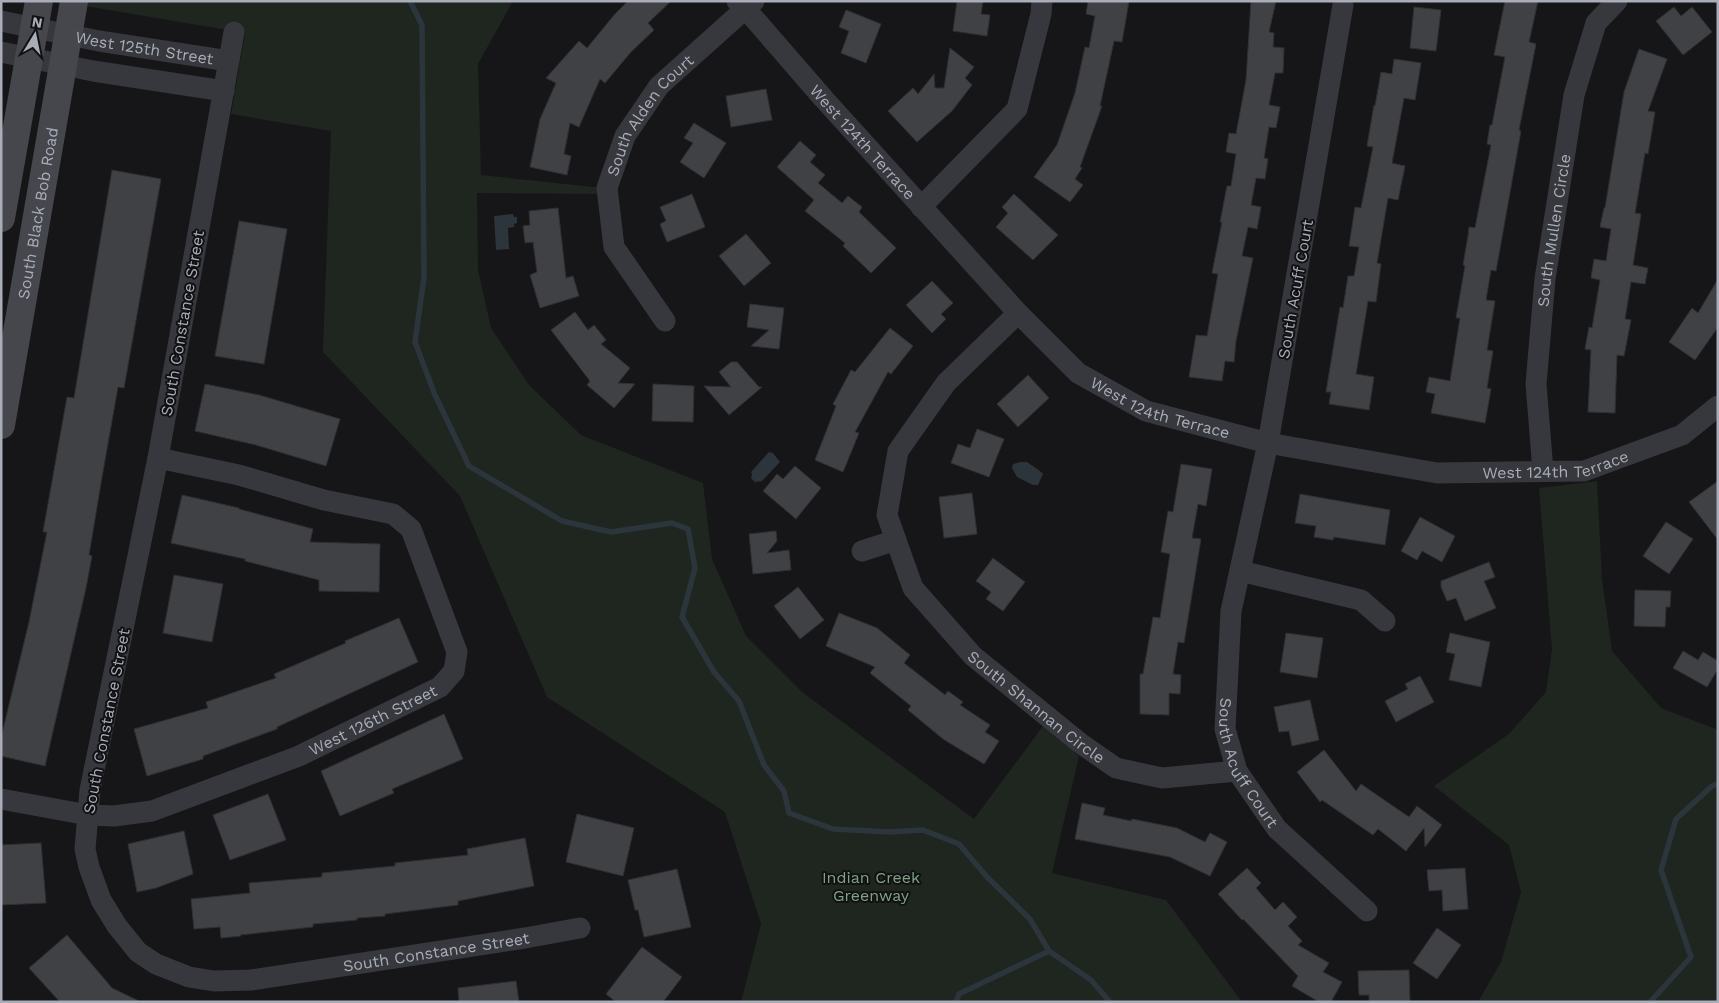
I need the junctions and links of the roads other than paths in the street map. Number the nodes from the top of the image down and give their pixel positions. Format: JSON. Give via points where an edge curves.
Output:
{"nodes":[{"id":1,"x":39,"y":1,"type":"edge"},
{"id":2,"x":74,"y":1,"type":"edge"},
{"id":3,"x":1042,"y":1,"type":"edge"},
{"id":4,"x":1617,"y":1,"type":"edge"},
{"id":5,"x":746,"y":4,"type":"edge"},
{"id":6,"x":1343,"y":6,"type":"dead end"},
{"id":7,"x":1,"y":21,"type":"edge"},
{"id":8,"x":34,"y":28,"type":"junction"},
{"id":9,"x":234,"y":32,"type":"dead end"},
{"id":10,"x":68,"y":35,"type":"junction"},
{"id":11,"x":1,"y":52,"type":"edge"},
{"id":12,"x":29,"y":58,"type":"junction"},
{"id":13,"x":229,"y":61,"type":"junction"},
{"id":14,"x":63,"y":64,"type":"junction"},
{"id":15,"x":224,"y":91,"type":"junction"},
{"id":16,"x":922,"y":207,"type":"junction"},
{"id":17,"x":1,"y":218,"type":"edge"},
{"id":18,"x":1018,"y":313,"type":"junction"},
{"id":19,"x":665,"y":321,"type":"dead end"},
{"id":20,"x":1717,"y":409,"type":"edge"},
{"id":21,"x":1,"y":425,"type":"edge"},
{"id":22,"x":1268,"y":443,"type":"junction"},
{"id":23,"x":158,"y":458,"type":"junction"},
{"id":24,"x":1543,"y":471,"type":"junction"},
{"id":25,"x":896,"y":540,"type":"junction"},
{"id":26,"x":862,"y":551,"type":"dead end"},
{"id":27,"x":1240,"y":571,"type":"junction"},
{"id":28,"x":1385,"y":622,"type":"dead end"},
{"id":29,"x":1237,"y":771,"type":"junction"},
{"id":30,"x":1,"y":799,"type":"edge"},
{"id":31,"x":88,"y":815,"type":"junction"},
{"id":32,"x":1367,"y":911,"type":"dead end"},
{"id":33,"x":580,"y":928,"type":"dead end"}],
"edges":[{"from":1,"to":8,"type":"main road"},
{"from":2,"to":10,"type":"main road","name":"South Black Bob Road"},
{"from":3,"to":16,"type":"street","via":[[1017,109]]},
{"from":4,"to":24,"type":"street","name":"South Mullen Circle","via":[[1596,23],[1574,95],[1546,269],[1536,384]]},
{"from":5,"to":16,"type":"street","name":"West 124th Terrace"},
{"from":5,"to":19,"type":"street","name":"South Alden Court","via":[[659,86],[625,136],[607,188],[614,247]]},
{"from":6,"to":22,"type":"street","name":"South Acuff Court"},
{"from":7,"to":8,"type":"street","name":"West 125th Street"},
{"from":8,"to":10,"type":"street","name":"West 125th Street"},
{"from":8,"to":12,"type":"main road"},
{"from":9,"to":13,"type":"street","name":"South Constance Street"},
{"from":10,"to":13,"type":"street","name":"West 125th Street"},
{"from":10,"to":14,"type":"main road","name":"South Black Bob Road"},
{"from":11,"to":12,"type":"street","name":"West 125th Street"},
{"from":12,"to":14,"type":"street","name":"West 125th Street"},
{"from":12,"to":17,"type":"main road"},
{"from":13,"to":15,"type":"street","name":"South Constance Street"},
{"from":14,"to":15,"type":"street","name":"West 125th Street"},
{"from":14,"to":21,"type":"main road","name":"South Black Bob Road"},
{"from":15,"to":23,"type":"street","name":"South Constance Street"},
{"from":16,"to":18,"type":"street","name":"West 124th Terrace"},
{"from":18,"to":22,"type":"street","name":"West 124th Terrace","via":[[1078,372],[1146,411]]},
{"from":18,"to":25,"type":"street","name":"South Shannan Circle","via":[[946,383],[898,451],[888,515]]},
{"from":20,"to":24,"type":"street","name":"West 124th Terrace","via":[[1682,435],[1584,471]]},
{"from":22,"to":24,"type":"street","name":"West 124th Terrace","via":[[1437,472]]},
{"from":22,"to":27,"type":"street","name":"South Acuff Court"},
{"from":23,"to":31,"type":"street","name":"South Constance Street","via":[[90,790]]},
{"from":23,"to":31,"type":"street","name":"West 126th Street","via":[[393,514],[410,529],[457,652],[454,671],[440,687],[299,756],[152,811],[114,816]]},
{"from":25,"to":26,"type":"street"},
{"from":25,"to":29,"type":"street","name":"South Shannan Circle","via":[[913,588],[973,656],[1080,743],[1116,768],[1162,778]]},
{"from":27,"to":28,"type":"street","via":[[1361,600]]},
{"from":27,"to":29,"type":"street","name":"South Acuff Court","via":[[1231,611],[1224,728]]},
{"from":29,"to":32,"type":"street","name":"South Acuff Court","via":[[1277,829]]},
{"from":30,"to":31,"type":"street","name":"West 126th Street"},
{"from":31,"to":33,"type":"street","name":"South Constance Street","via":[[85,849],[89,867],[101,900],[117,926],[138,952],[156,964],[189,977],[214,981],[251,980]]}]}
